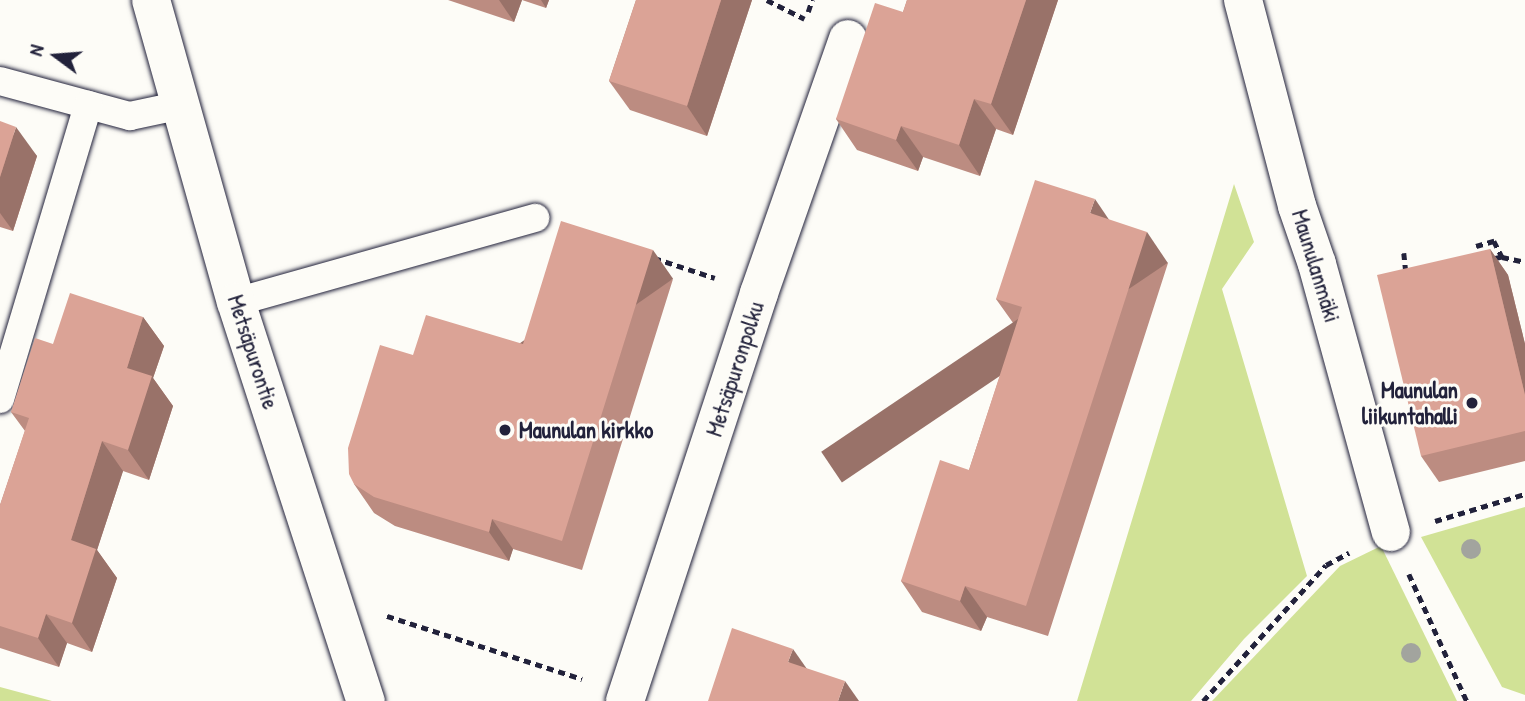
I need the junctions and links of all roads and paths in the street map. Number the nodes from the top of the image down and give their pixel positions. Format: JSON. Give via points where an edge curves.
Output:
{"nodes":[{"id":1,"x":151,"y":0,"type":"edge"},
{"id":2,"x":767,"y":0,"type":"edge"},
{"id":3,"x":1243,"y":0,"type":"edge"},
{"id":4,"x":806,"y":18,"type":"dead end"},
{"id":5,"x":848,"y":39,"type":"dead end"},
{"id":6,"x":0,"y":81,"type":"edge"},
{"id":7,"x":89,"y":105,"type":"junction"},
{"id":8,"x":182,"y":105,"type":"junction"},
{"id":9,"x":535,"y":218,"type":"dead end"},
{"id":10,"x":1476,"y":246,"type":"dead end"},
{"id":11,"x":1404,"y":253,"type":"dead end"},
{"id":12,"x":645,"y":255,"type":"edge"},
{"id":13,"x":1502,"y":257,"type":"junction"},
{"id":14,"x":1488,"y":260,"type":"edge"},
{"id":15,"x":1525,"y":262,"type":"edge"},
{"id":16,"x":696,"y":272,"type":"dead end"},
{"id":17,"x":1407,"y":280,"type":"edge"},
{"id":18,"x":236,"y":302,"type":"junction"},
{"id":19,"x":0,"y":399,"type":"edge"},
{"id":20,"x":1525,"y":494,"type":"edge"},
{"id":21,"x":1391,"y":532,"type":"junction"},
{"id":22,"x":380,"y":613,"type":"dead end"},
{"id":23,"x":589,"y":682,"type":"dead end"},
{"id":24,"x":366,"y":701,"type":"edge"},
{"id":25,"x":625,"y":701,"type":"edge"},
{"id":26,"x":1203,"y":701,"type":"edge"},
{"id":27,"x":1467,"y":701,"type":"edge"}],
"edges":[{"from":1,"to":8,"type":"street","name":"Metsäpurontie"},
{"from":2,"to":4,"type":"path"},
{"from":3,"to":21,"type":"street","name":"Maunulanmäki"},
{"from":5,"to":25,"type":"street","name":"Metsäpuronpolku"},
{"from":6,"to":7,"type":"lane"},
{"from":7,"to":8,"type":"lane","via":[[130,116]]},
{"from":7,"to":19,"type":"lane"},
{"from":8,"to":18,"type":"street","name":"Metsäpurontie"},
{"from":9,"to":18,"type":"lane"},
{"from":10,"to":13,"type":"path","via":[[1494,241]]},
{"from":11,"to":17,"type":"path"},
{"from":12,"to":16,"type":"path"},
{"from":13,"to":14,"type":"path"},
{"from":13,"to":15,"type":"path"},
{"from":18,"to":24,"type":"street","name":"Metsäpurontie"},
{"from":20,"to":21,"type":"path"},
{"from":21,"to":26,"type":"path","via":[[1326,565]]},
{"from":21,"to":27,"type":"path"},
{"from":22,"to":23,"type":"path"}]}
